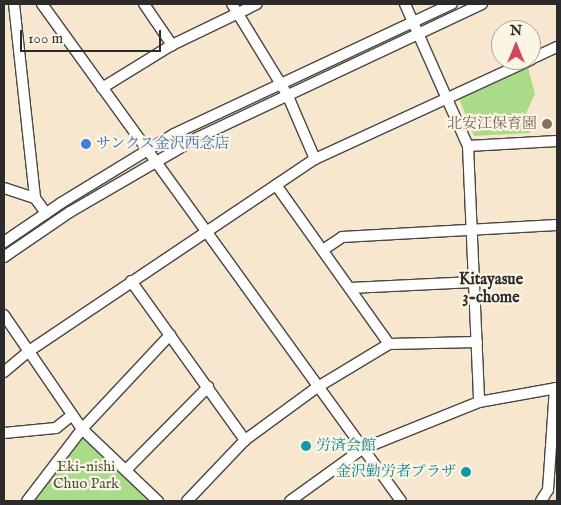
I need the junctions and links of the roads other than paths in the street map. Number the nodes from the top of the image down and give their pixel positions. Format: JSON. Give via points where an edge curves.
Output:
{"nodes":[{"id":1,"x":14,"y":4,"type":"edge"},
{"id":2,"x":42,"y":4,"type":"edge"},
{"id":3,"x":144,"y":4,"type":"edge"},
{"id":4,"x":232,"y":4,"type":"edge"},
{"id":5,"x":257,"y":4,"type":"edge"},
{"id":6,"x":405,"y":4,"type":"edge"},
{"id":7,"x":452,"y":4,"type":"edge"},
{"id":8,"x":482,"y":4,"type":"edge"},
{"id":9,"x":238,"y":13,"type":"junction"},
{"id":10,"x":414,"y":21,"type":"junction"},
{"id":11,"x":419,"y":32,"type":"junction"},
{"id":12,"x":172,"y":45,"type":"junction"},
{"id":13,"x":557,"y":47,"type":"edge"},
{"id":14,"x":541,"y":55,"type":"edge"},
{"id":15,"x":508,"y":70,"type":"edge"},
{"id":16,"x":281,"y":84,"type":"junction"},
{"id":17,"x":102,"y":88,"type":"junction"},
{"id":18,"x":287,"y":94,"type":"junction"},
{"id":19,"x":448,"y":98,"type":"junction"},
{"id":20,"x":557,"y":141,"type":"edge"},
{"id":21,"x":468,"y":146,"type":"junction"},
{"id":22,"x":146,"y":150,"type":"junction"},
{"id":23,"x":315,"y":159,"type":"junction"},
{"id":24,"x":155,"y":161,"type":"junction"},
{"id":25,"x":276,"y":185,"type":"junction"},
{"id":26,"x":4,"y":188,"type":"edge"},
{"id":27,"x":35,"y":198,"type":"junction"},
{"id":28,"x":46,"y":213,"type":"junction"},
{"id":29,"x":557,"y":225,"type":"edge"},
{"id":30,"x":471,"y":230,"type":"junction"},
{"id":31,"x":205,"y":232,"type":"junction"},
{"id":32,"x":5,"y":241,"type":"edge"},
{"id":33,"x":14,"y":250,"type":"junction"},
{"id":34,"x":323,"y":250,"type":"junction"},
{"id":35,"x":4,"y":257,"type":"edge"},
{"id":36,"x":131,"y":282,"type":"junction"},
{"id":37,"x":474,"y":282,"type":"junction"},
{"id":38,"x":350,"y":288,"type":"junction"},
{"id":39,"x":4,"y":315,"type":"edge"},
{"id":40,"x":170,"y":334,"type":"junction"},
{"id":41,"x":477,"y":342,"type":"junction"},
{"id":42,"x":389,"y":344,"type":"junction"},
{"id":43,"x":29,"y":351,"type":"junction"},
{"id":44,"x":4,"y":372,"type":"edge"},
{"id":45,"x":208,"y":387,"type":"junction"},
{"id":46,"x":316,"y":388,"type":"junction"},
{"id":47,"x":556,"y":388,"type":"edge"},
{"id":48,"x":479,"y":402,"type":"junction"},
{"id":49,"x":72,"y":415,"type":"junction"},
{"id":50,"x":82,"y":429,"type":"junction"},
{"id":51,"x":4,"y":433,"type":"edge"},
{"id":52,"x":245,"y":440,"type":"junction"},
{"id":53,"x":362,"y":449,"type":"junction"},
{"id":54,"x":126,"y":470,"type":"junction"},
{"id":55,"x":27,"y":501,"type":"edge"},
{"id":56,"x":158,"y":501,"type":"edge"},
{"id":57,"x":187,"y":501,"type":"edge"},
{"id":58,"x":290,"y":501,"type":"edge"},
{"id":59,"x":401,"y":501,"type":"edge"},
{"id":60,"x":541,"y":501,"type":"edge"}],
"edges":[{"from":1,"to":27,"type":"street"},
{"from":2,"to":17,"type":"street"},
{"from":3,"to":12,"type":"street"},
{"from":4,"to":9,"type":"street"},
{"from":5,"to":9,"type":"street"},
{"from":6,"to":10,"type":"street"},
{"from":7,"to":10,"type":"street"},
{"from":8,"to":11,"type":"street"},
{"from":9,"to":12,"type":"street"},
{"from":9,"to":16,"type":"street"},
{"from":10,"to":11,"type":"street"},
{"from":10,"to":16,"type":"street"},
{"from":11,"to":18,"type":"street"},
{"from":11,"to":19,"type":"street"},
{"from":12,"to":17,"type":"street"},
{"from":13,"to":14,"type":"street"},
{"from":15,"to":19,"type":"street"},
{"from":16,"to":18,"type":"street"},
{"from":16,"to":22,"type":"street"},
{"from":17,"to":22,"type":"street"},
{"from":18,"to":23,"type":"street"},
{"from":18,"to":24,"type":"street"},
{"from":19,"to":21,"type":"street"},
{"from":19,"to":23,"type":"street"},
{"from":20,"to":21,"type":"street"},
{"from":21,"to":30,"type":"street"},
{"from":22,"to":24,"type":"street"},
{"from":22,"to":28,"type":"street"},
{"from":23,"to":25,"type":"street"},
{"from":24,"to":31,"type":"street"},
{"from":24,"to":33,"type":"street"},
{"from":25,"to":31,"type":"street"},
{"from":25,"to":34,"type":"street"},
{"from":26,"to":27,"type":"street"},
{"from":27,"to":28,"type":"street"},
{"from":28,"to":32,"type":"street"},
{"from":29,"to":30,"type":"street"},
{"from":30,"to":34,"type":"street","via":[[342,237]]},
{"from":30,"to":37,"type":"street"},
{"from":31,"to":36,"type":"street"},
{"from":31,"to":46,"type":"street"},
{"from":32,"to":33,"type":"street"},
{"from":33,"to":35,"type":"street"},
{"from":34,"to":38,"type":"street"},
{"from":36,"to":40,"type":"street"},
{"from":36,"to":43,"type":"street"},
{"from":37,"to":38,"type":"street"},
{"from":37,"to":41,"type":"street"},
{"from":38,"to":42,"type":"street"},
{"from":39,"to":43,"type":"street"},
{"from":40,"to":45,"type":"street"},
{"from":40,"to":50,"type":"street"},
{"from":41,"to":42,"type":"street"},
{"from":41,"to":48,"type":"street"},
{"from":42,"to":46,"type":"street"},
{"from":43,"to":44,"type":"street"},
{"from":43,"to":49,"type":"street"},
{"from":45,"to":52,"type":"street"},
{"from":45,"to":54,"type":"street"},
{"from":46,"to":52,"type":"street"},
{"from":46,"to":53,"type":"street"},
{"from":47,"to":48,"type":"street"},
{"from":47,"to":60,"type":"street","via":[[548,490]]},
{"from":48,"to":53,"type":"street"},
{"from":49,"to":50,"type":"street"},
{"from":49,"to":51,"type":"street","via":[[56,428]]},
{"from":50,"to":54,"type":"street"},
{"from":50,"to":55,"type":"street"},
{"from":52,"to":57,"type":"street"},
{"from":53,"to":58,"type":"street"},
{"from":53,"to":59,"type":"street"},
{"from":54,"to":56,"type":"street"}]}
